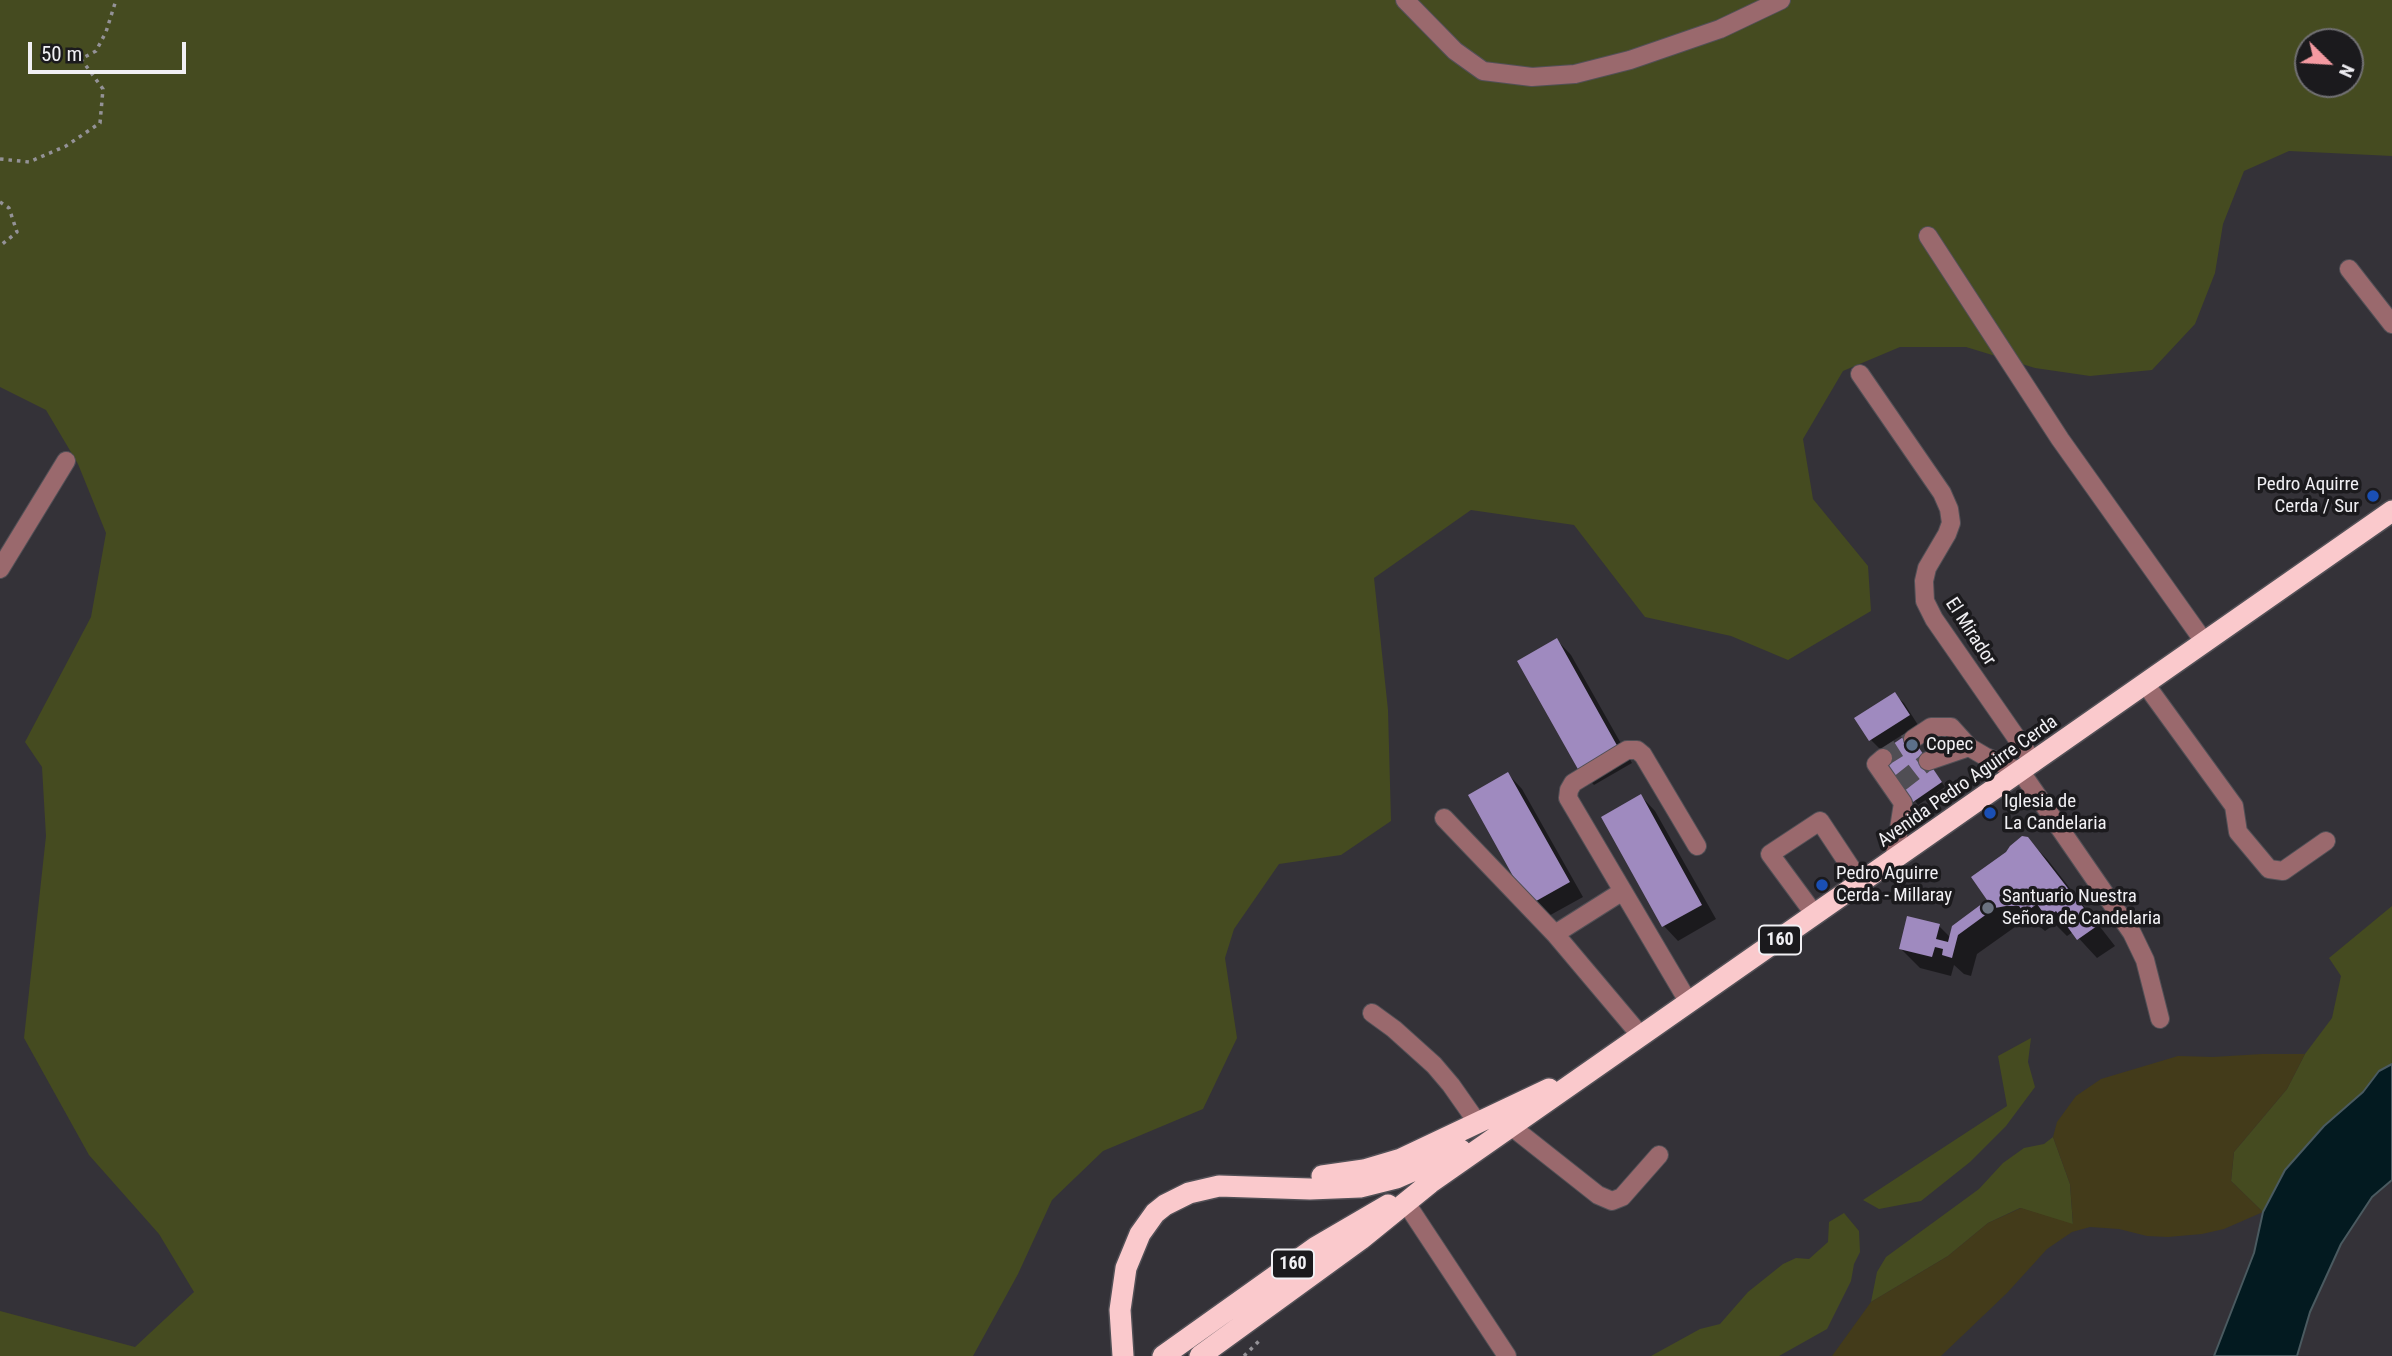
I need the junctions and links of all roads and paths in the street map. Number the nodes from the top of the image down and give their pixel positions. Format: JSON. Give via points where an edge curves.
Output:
{"nodes":[{"id":1,"x":116,"y":0,"type":"edge"},
{"id":2,"x":1405,"y":0,"type":"edge"},
{"id":3,"x":1781,"y":0,"type":"edge"},
{"id":4,"x":0,"y":159,"type":"edge"},
{"id":5,"x":0,"y":202,"type":"edge"},
{"id":6,"x":1928,"y":236,"type":"dead end"},
{"id":7,"x":0,"y":246,"type":"edge"},
{"id":8,"x":2349,"y":269,"type":"dead end"},
{"id":9,"x":2392,"y":324,"type":"edge"},
{"id":10,"x":1860,"y":373,"type":"dead end"},
{"id":11,"x":66,"y":461,"type":"dead end"},
{"id":12,"x":2392,"y":511,"type":"edge"},
{"id":13,"x":0,"y":569,"type":"edge"},
{"id":14,"x":2205,"y":643,"type":"junction"},
{"id":15,"x":2146,"y":685,"type":"junction"},
{"id":16,"x":1913,"y":739,"type":"tunnel mouth"},
{"id":17,"x":1969,"y":747,"type":"junction"},
{"id":18,"x":1883,"y":758,"type":"dead end"},
{"id":19,"x":1928,"y":761,"type":"tunnel mouth"},
{"id":20,"x":2028,"y":768,"type":"junction"},
{"id":21,"x":1444,"y":818,"type":"dead end"},
{"id":22,"x":2326,"y":841,"type":"dead end"},
{"id":23,"x":1697,"y":846,"type":"dead end"},
{"id":24,"x":1894,"y":861,"type":"junction"},
{"id":25,"x":1861,"y":883,"type":"junction"},
{"id":26,"x":1623,"y":891,"type":"junction"},
{"id":27,"x":1815,"y":915,"type":"junction"},
{"id":28,"x":1555,"y":934,"type":"junction"},
{"id":29,"x":1689,"y":1003,"type":"junction"},
{"id":30,"x":1372,"y":1013,"type":"dead end"},
{"id":31,"x":2160,"y":1019,"type":"dead end"},
{"id":32,"x":1641,"y":1037,"type":"junction"},
{"id":33,"x":1595,"y":1069,"type":"junction"},
{"id":34,"x":1477,"y":1122,"type":"junction"},
{"id":35,"x":1512,"y":1127,"type":"junction"},
{"id":36,"x":1659,"y":1155,"type":"dead end"},
{"id":37,"x":1430,"y":1184,"type":"junction"},
{"id":38,"x":1254,"y":1186,"type":"junction"},
{"id":39,"x":1406,"y":1203,"type":"junction"},
{"id":40,"x":1252,"y":1318,"type":"junction"},
{"id":41,"x":1123,"y":1353,"type":"edge"},
{"id":42,"x":1163,"y":1356,"type":"edge"},
{"id":43,"x":1200,"y":1356,"type":"edge"},
{"id":44,"x":1223,"y":1356,"type":"edge"},
{"id":45,"x":1507,"y":1356,"type":"edge"}],
"edges":[{"from":1,"to":4,"type":"path","via":[[96,51],[80,59],[103,89],[100,123],[66,146],[29,162]]},
{"from":2,"to":3,"type":"street","via":[[1455,51],[1483,71],[1532,77],[1575,74],[1630,60],[1720,29]]},
{"from":5,"to":7,"type":"path","via":[[9,208],[17,232]]},
{"from":6,"to":14,"type":"street","via":[[2060,439]]},
{"from":8,"to":9,"type":"street"},
{"from":10,"to":20,"type":"street","name":"El Mirador","via":[[1949,509],[1947,534],[1927,568],[1925,601]]},
{"from":11,"to":13,"type":"street"},
{"from":12,"to":14,"type":"highway","name":"Avenida Pedro Aguirre Cerda","number":"160"},
{"from":14,"to":15,"type":"highway","name":"Avenida Pedro Aguirre Cerda","number":"160"},
{"from":15,"to":20,"type":"highway","name":"Avenida Pedro Aguirre Cerda","number":"160"},
{"from":15,"to":22,"type":"street","via":[[2234,806],[2241,836],[2269,869],[2283,871]]},
{"from":16,"to":17,"type":"street","via":[[1939,725],[1951,727]]},
{"from":17,"to":19,"type":"street"},
{"from":17,"to":20,"type":"street","via":[[1986,757]]},
{"from":18,"to":24,"type":"street","via":[[1875,764],[1896,786],[1903,803]]},
{"from":20,"to":24,"type":"highway","name":"Avenida Pedro Aguirre Cerda","number":"160"},
{"from":20,"to":31,"type":"street","name":"El Mirador","via":[[2132,933],[2145,960]]},
{"from":21,"to":28,"type":"street"},
{"from":23,"to":26,"type":"street","via":[[1637,750],[1628,750],[1584,776],[1573,783],[1568,798]]},
{"from":24,"to":25,"type":"highway","name":"Avenida Pedro Aguirre Cerda","number":"160"},
{"from":25,"to":27,"type":"highway","name":"Avenida Pedro Aguirre Cerda","number":"160"},
{"from":25,"to":27,"type":"street","via":[[1820,821],[1770,855]]},
{"from":26,"to":28,"type":"street"},
{"from":26,"to":29,"type":"street"},
{"from":27,"to":29,"type":"highway","name":"Avenida Pedro Aguirre Cerda","number":"160"},
{"from":28,"to":32,"type":"street"},
{"from":29,"to":32,"type":"highway","name":"Avenida Pedro Aguirre Cerda","number":"160"},
{"from":30,"to":34,"type":"street","via":[[1434,1065]]},
{"from":32,"to":33,"type":"highway","name":"Avenida Pedro Aguirre Cerda","number":"160"},
{"from":33,"to":34,"type":"highway"},
{"from":33,"to":35,"type":"highway","name":"Avenida Pedro Aguirre Cerda","number":"160"},
{"from":34,"to":38,"type":"highway","via":[[1421,1151],[1381,1165]]},
{"from":35,"to":36,"type":"street","via":[[1598,1195],[1612,1201],[1622,1197]]},
{"from":35,"to":37,"type":"highway","name":"Avenida Pedro Aguirre Cerda","number":"160"},
{"from":35,"to":38,"type":"highway","via":[[1378,1183],[1310,1189]]},
{"from":37,"to":39,"type":"highway","name":"Avenida Pedro Aguirre Cerda","number":"160"},
{"from":37,"to":42,"type":"highway","name":"Avenida Pedro Aguirre Cerda","number":"160","via":[[1316,1247]]},
{"from":38,"to":41,"type":"highway","via":[[1219,1186],[1189,1193],[1165,1205],[1147,1223],[1132,1251],[1123,1287]]},
{"from":39,"to":40,"type":"highway","name":"Avenida Pedro Aguirre Cerda","number":"160"},
{"from":39,"to":45,"type":"street"},
{"from":40,"to":43,"type":"highway","name":"Avenida Pedro Aguirre Cerda","number":"160"},
{"from":40,"to":44,"type":"highway"}]}
